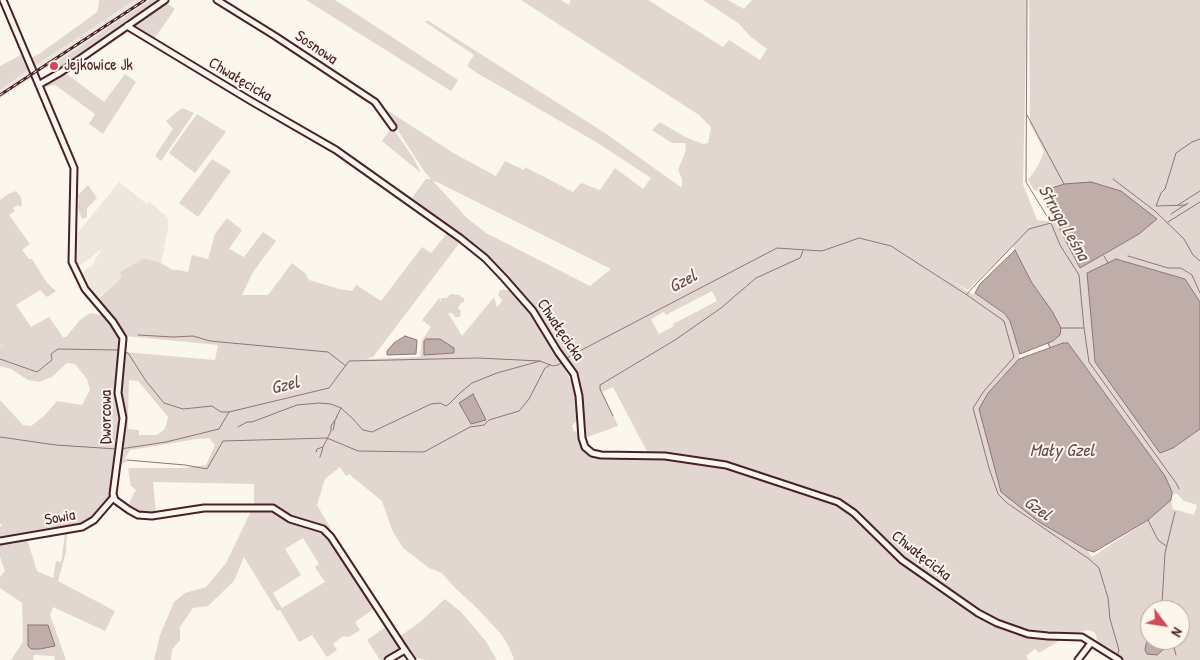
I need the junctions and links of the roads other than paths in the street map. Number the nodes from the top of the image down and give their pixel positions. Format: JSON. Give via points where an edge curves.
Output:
{"nodes":[{"id":1,"x":3,"y":0,"type":"edge"},
{"id":2,"x":164,"y":0,"type":"edge"},
{"id":3,"x":217,"y":0,"type":"edge"},
{"id":4,"x":127,"y":26,"type":"junction"},
{"id":5,"x":40,"y":84,"type":"junction"},
{"id":6,"x":393,"y":127,"type":"dead end"},
{"id":7,"x":114,"y":498,"type":"junction"},
{"id":8,"x":0,"y":541,"type":"edge"},
{"id":9,"x":1091,"y":643,"type":"junction"},
{"id":10,"x":405,"y":650,"type":"junction"},
{"id":11,"x":388,"y":660,"type":"edge"},
{"id":12,"x":412,"y":660,"type":"edge"},
{"id":13,"x":1078,"y":660,"type":"edge"},
{"id":14,"x":1119,"y":660,"type":"edge"}],
"edges":[{"from":1,"to":5,"type":"street","name":"Dworcowa"},
{"from":2,"to":4,"type":"street"},
{"from":3,"to":6,"type":"street","name":"Sosnowa","via":[[375,102]]},
{"from":4,"to":5,"type":"street"},
{"from":4,"to":9,"type":"street","name":"Chwałęcicka","via":[[336,150],[464,240],[495,268],[526,303],[577,382],[583,442],[592,453],[665,456],[726,466],[823,496],[854,513],[902,560],[978,613],[1028,634],[1075,636]]},
{"from":5,"to":7,"type":"street","name":"Dworcowa","via":[[74,168],[72,262],[85,289],[123,338],[118,393],[123,418]]},
{"from":7,"to":8,"type":"street","name":"Sowia","via":[[94,520],[82,527]]},
{"from":7,"to":10,"type":"street","via":[[129,510],[152,516],[204,508],[274,508],[290,519],[323,529]]},
{"from":9,"to":13,"type":"street"},
{"from":9,"to":14,"type":"street","name":"Chwałęcicka"},
{"from":10,"to":11,"type":"street"},
{"from":10,"to":12,"type":"street"}]}
